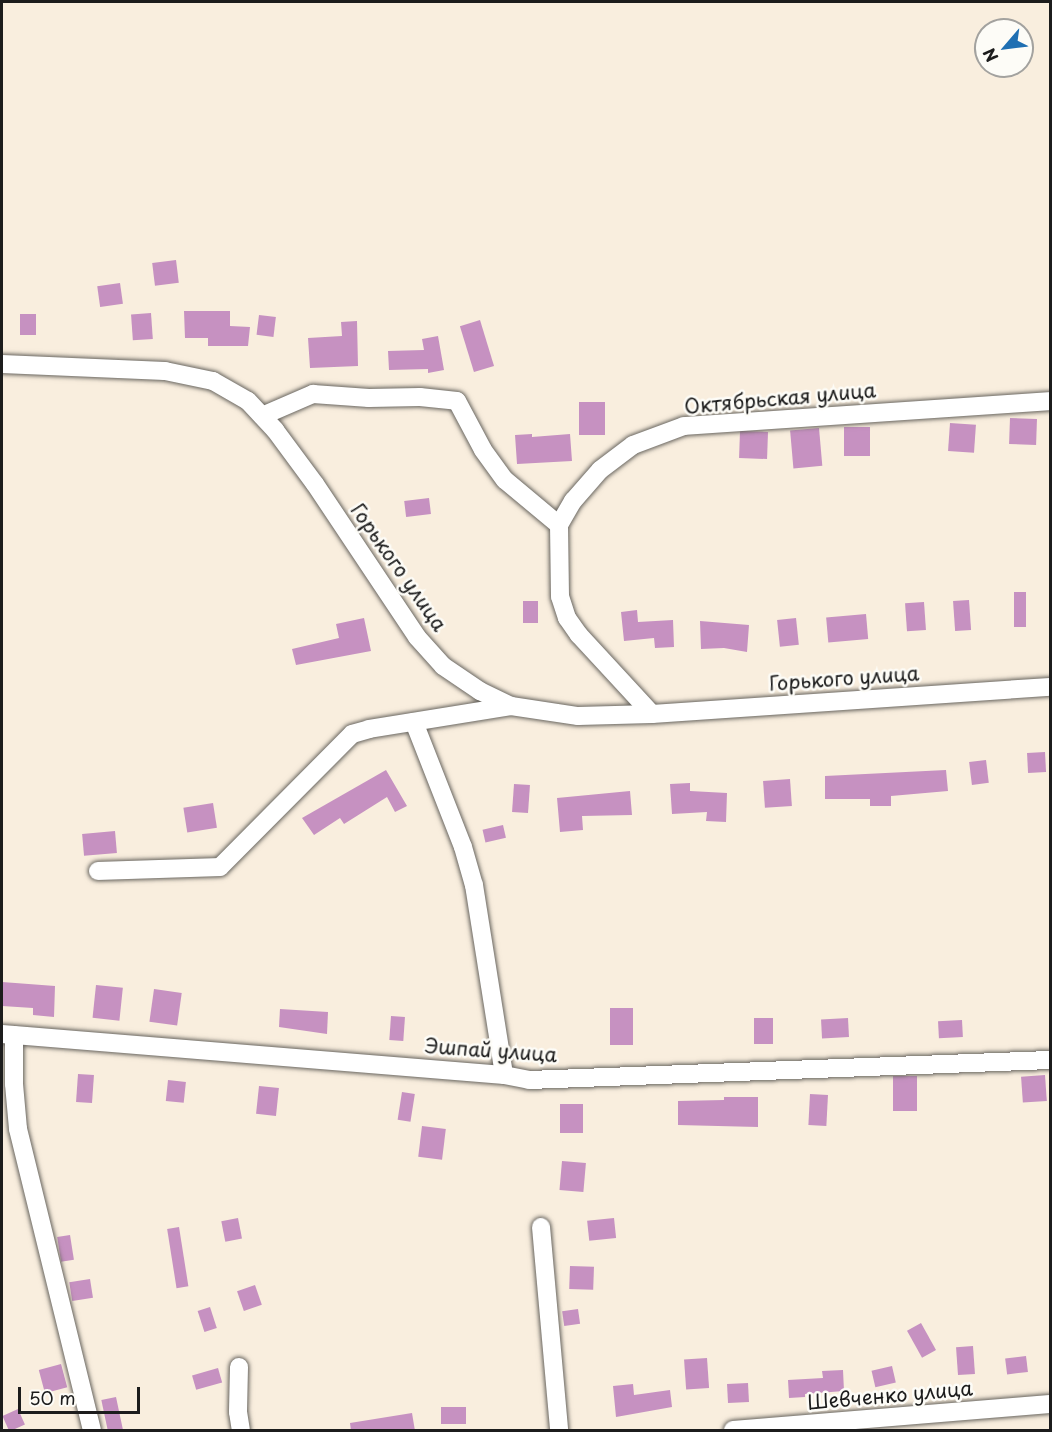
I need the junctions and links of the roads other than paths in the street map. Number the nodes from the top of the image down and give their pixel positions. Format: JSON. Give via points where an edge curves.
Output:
{"nodes":[{"id":1,"x":2,"y":364,"type":"edge"},
{"id":2,"x":1050,"y":401,"type":"edge"},
{"id":3,"x":262,"y":416,"type":"junction"},
{"id":4,"x":559,"y":525,"type":"junction"},
{"id":5,"x":1050,"y":687,"type":"edge"},
{"id":6,"x":512,"y":706,"type":"junction"},
{"id":7,"x":651,"y":714,"type":"junction"},
{"id":8,"x":414,"y":722,"type":"junction"},
{"id":9,"x":98,"y":871,"type":"dead end"},
{"id":10,"x":8,"y":1035,"type":"edge"},
{"id":11,"x":1050,"y":1060,"type":"edge"},
{"id":12,"x":504,"y":1075,"type":"junction"},
{"id":13,"x":541,"y":1227,"type":"dead end"},
{"id":14,"x":239,"y":1367,"type":"dead end"},
{"id":15,"x":1050,"y":1404,"type":"edge"},
{"id":16,"x":92,"y":1431,"type":"edge"},
{"id":17,"x":241,"y":1431,"type":"edge"},
{"id":18,"x":559,"y":1431,"type":"edge"},
{"id":19,"x":734,"y":1431,"type":"edge"}],
"edges":[{"from":1,"to":3,"type":"street","name":"Горького улица","via":[[165,371],[213,381],[248,401]]},
{"from":2,"to":4,"type":"street","name":"Октябрьская улица","via":[[684,426],[633,445],[600,470],[573,501]]},
{"from":3,"to":4,"type":"street","via":[[313,394],[457,401],[483,450],[505,480]]},
{"from":3,"to":6,"type":"street","name":"Горького улица","via":[[315,484],[417,637],[443,666],[480,691]]},
{"from":4,"to":7,"type":"street","via":[[560,596],[567,618]]},
{"from":5,"to":7,"type":"street","name":"Горького улица"},
{"from":6,"to":7,"type":"street","name":"Горького улица","via":[[578,716]]},
{"from":6,"to":8,"type":"street"},
{"from":8,"to":9,"type":"street","via":[[352,734],[220,867]]},
{"from":8,"to":12,"type":"street","via":[[474,885]]},
{"from":10,"to":12,"type":"street","name":"Эшпай улица"},
{"from":10,"to":16,"type":"street","via":[[18,1129]]},
{"from":11,"to":12,"type":"street","name":"Эшпай улица","via":[[529,1080]]},
{"from":13,"to":18,"type":"street"},
{"from":14,"to":17,"type":"street"},
{"from":15,"to":19,"type":"street","name":"Шевченко улица"}]}
